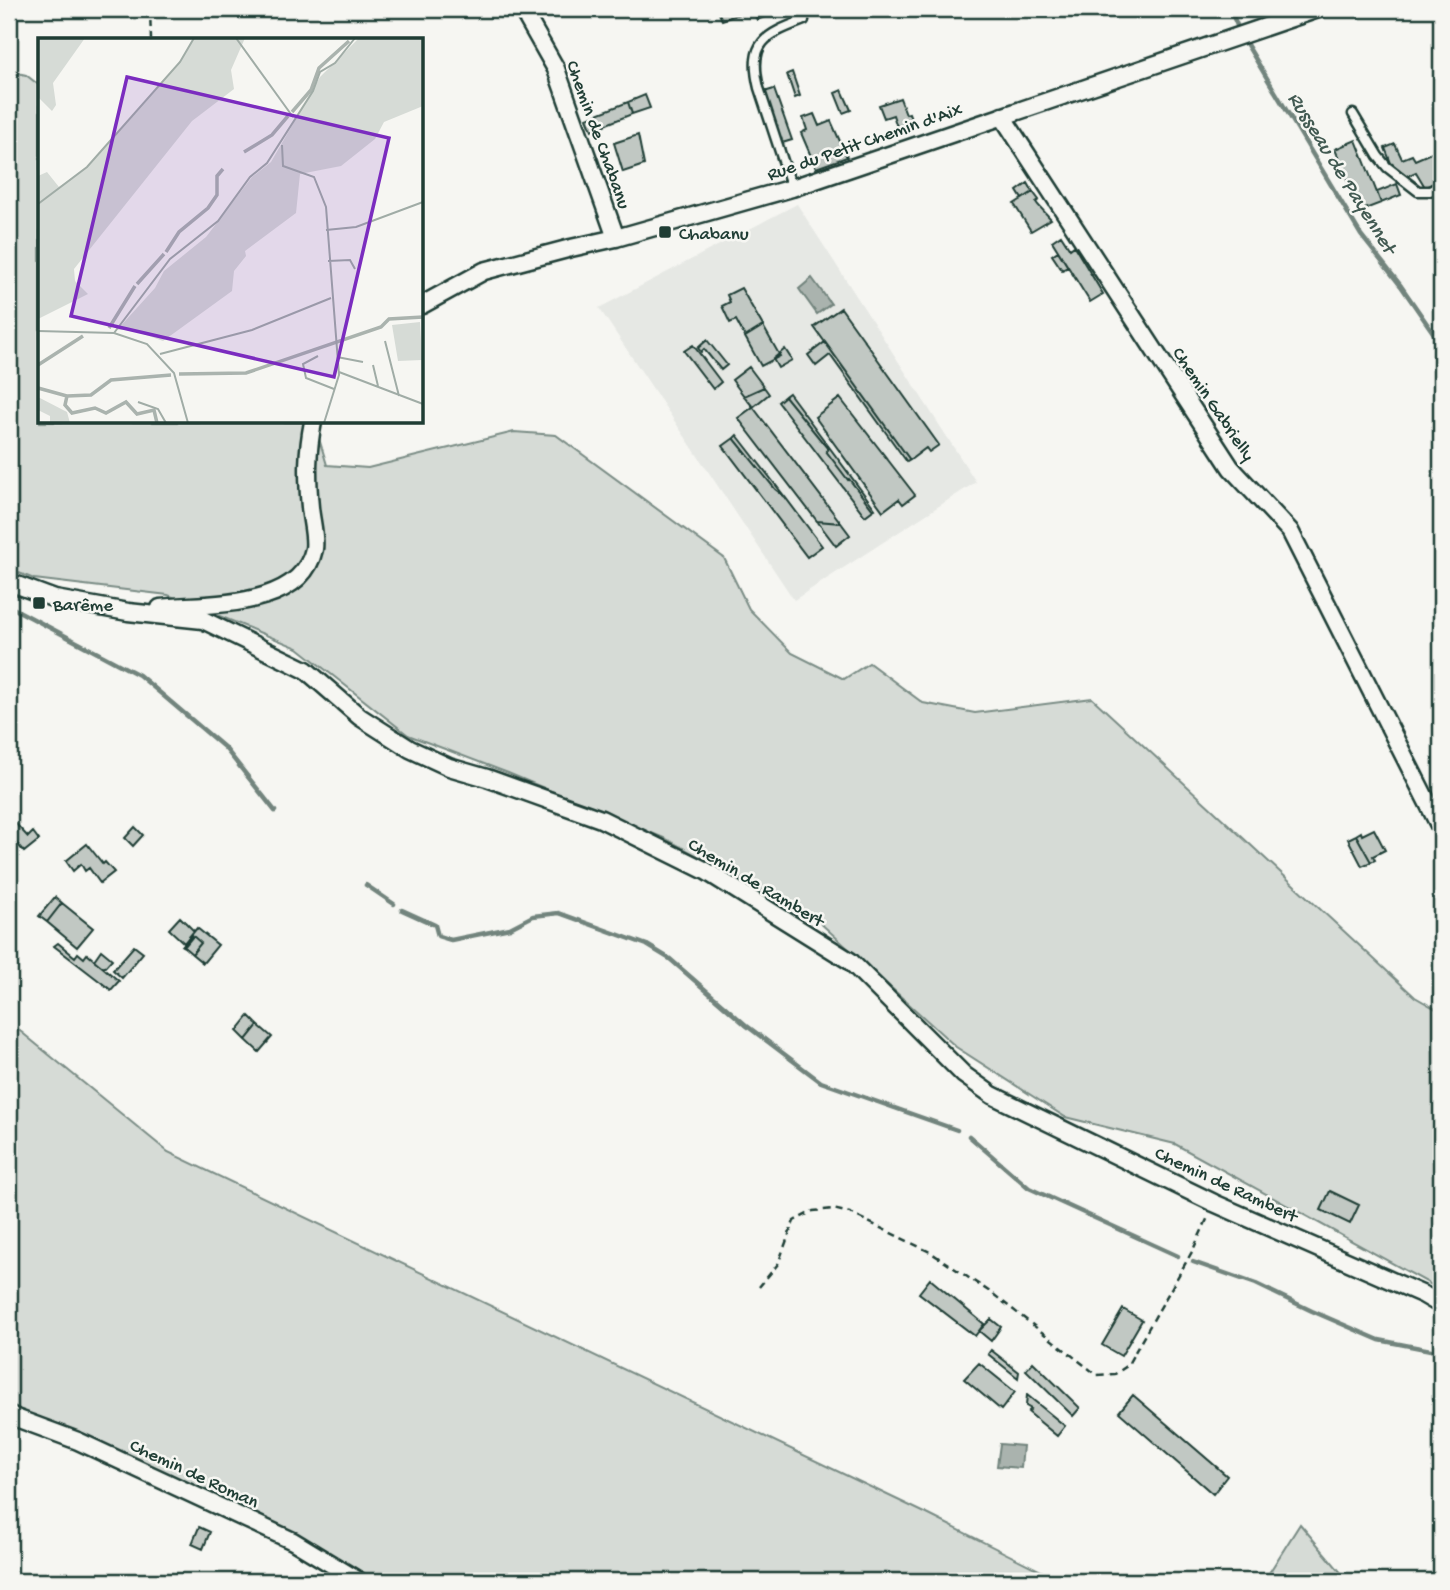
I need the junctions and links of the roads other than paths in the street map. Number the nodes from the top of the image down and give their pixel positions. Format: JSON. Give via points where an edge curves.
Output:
{"nodes":[{"id":1,"x":522,"y":9,"type":"edge"},
{"id":2,"x":1318,"y":9,"type":"edge"},
{"id":3,"x":803,"y":20,"type":"dead end"},
{"id":4,"x":1353,"y":114,"type":"dead end"},
{"id":5,"x":1002,"y":116,"type":"junction"},
{"id":6,"x":1441,"y":185,"type":"edge"},
{"id":7,"x":792,"y":188,"type":"junction"},
{"id":8,"x":616,"y":239,"type":"junction"},
{"id":9,"x":424,"y":304,"type":"edge"},
{"id":10,"x":313,"y":424,"type":"edge"},
{"id":11,"x":9,"y":582,"type":"edge"},
{"id":12,"x":128,"y":612,"type":"junction"},
{"id":13,"x":1441,"y":830,"type":"edge"},
{"id":14,"x":1441,"y":1306,"type":"edge"},
{"id":15,"x":9,"y":1414,"type":"edge"},
{"id":16,"x":359,"y":1581,"type":"edge"}],
"edges":[{"from":1,"to":8,"type":"street","name":"Chemin de Chabanu","via":[[556,69]]},
{"from":2,"to":5,"type":"street","name":"Rue du Petit Chemin d'Aix"},
{"from":3,"to":7,"type":"lane","via":[[772,33],[755,58],[759,88]]},
{"from":4,"to":6,"type":"lane","via":[[1387,167],[1418,191]]},
{"from":5,"to":7,"type":"street","name":"Rue du Petit Chemin d'Aix"},
{"from":5,"to":13,"type":"street","name":"Chemin Gabrielly","via":[[1231,468],[1290,531]]},
{"from":7,"to":8,"type":"street","name":"Rue du Petit Chemin d'Aix"},
{"from":8,"to":9,"type":"street","name":"Rue du Petit Chemin d'Aix","via":[[484,271]]},
{"from":10,"to":12,"type":"street","via":[[307,452],[314,549],[287,588],[243,602]]},
{"from":11,"to":12,"type":"street","name":"Chemin de Rambert","via":[[55,598]]},
{"from":12,"to":14,"type":"street","name":"Chemin de Rambert","via":[[203,620],[306,670],[360,717],[410,749],[601,820],[706,872],[850,961],[964,1075],[992,1095]]},
{"from":15,"to":16,"type":"street","name":"Chemin de Roman","via":[[78,1441],[293,1541]]}]}
